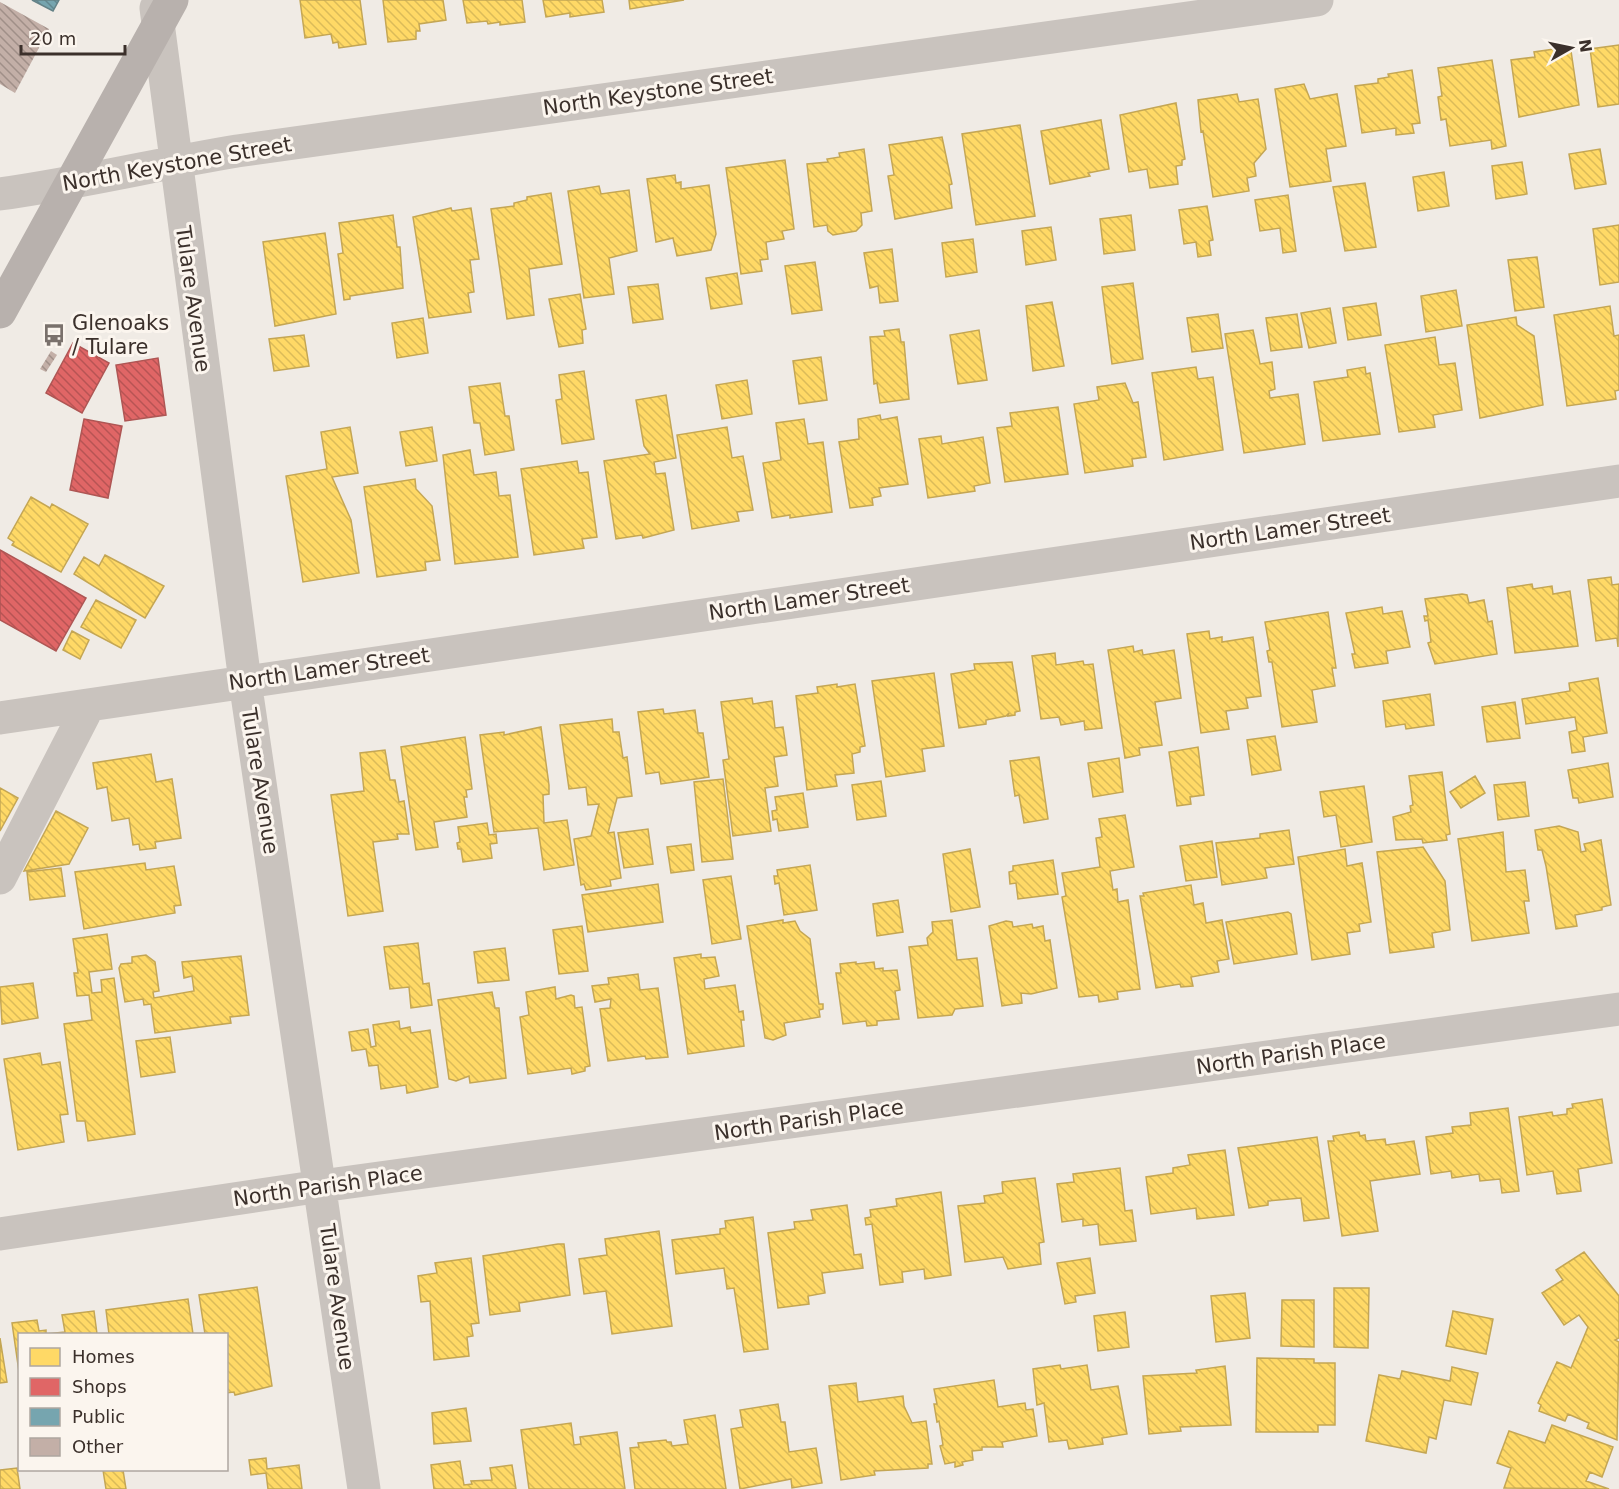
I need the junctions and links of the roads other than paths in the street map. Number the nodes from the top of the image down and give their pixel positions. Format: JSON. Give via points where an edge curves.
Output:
{"nodes":[{"id":1,"x":1317,"y":0,"type":"edge"},
{"id":2,"x":162,"y":9,"type":"edge"},
{"id":3,"x":174,"y":160,"type":"junction"},
{"id":4,"x":70,"y":184,"type":"junction"},
{"id":5,"x":0,"y":194,"type":"edge"},
{"id":6,"x":0,"y":312,"type":"edge"},
{"id":7,"x":1619,"y":481,"type":"edge"},
{"id":8,"x":244,"y":681,"type":"junction"},
{"id":9,"x":89,"y":705,"type":"junction"},
{"id":10,"x":0,"y":718,"type":"edge"},
{"id":11,"x":0,"y":878,"type":"edge"},
{"id":12,"x":1619,"y":1009,"type":"edge"},
{"id":13,"x":321,"y":1186,"type":"junction"},
{"id":14,"x":0,"y":1234,"type":"edge"},
{"id":15,"x":364,"y":1489,"type":"edge"}],
"edges":[{"from":1,"to":3,"type":"street","name":"North Keystone Street"},
{"from":2,"to":3,"type":"street","name":"Tulare Avenue"},
{"from":2,"to":4,"type":"main road"},
{"from":3,"to":4,"type":"street","name":"North Keystone Street"},
{"from":3,"to":8,"type":"street","name":"Tulare Avenue"},
{"from":4,"to":5,"type":"street","name":"North Keystone Street"},
{"from":4,"to":6,"type":"main road"},
{"from":7,"to":8,"type":"street","name":"North Lamer Street"},
{"from":8,"to":9,"type":"street","name":"North Lamer Street"},
{"from":8,"to":13,"type":"street","name":"Tulare Avenue"},
{"from":9,"to":10,"type":"street","name":"North Lamer Street"},
{"from":9,"to":11,"type":"street"},
{"from":12,"to":13,"type":"street","name":"North Parish Place"},
{"from":13,"to":14,"type":"street","name":"North Parish Place"},
{"from":13,"to":15,"type":"street","name":"Tulare Avenue"}]}
